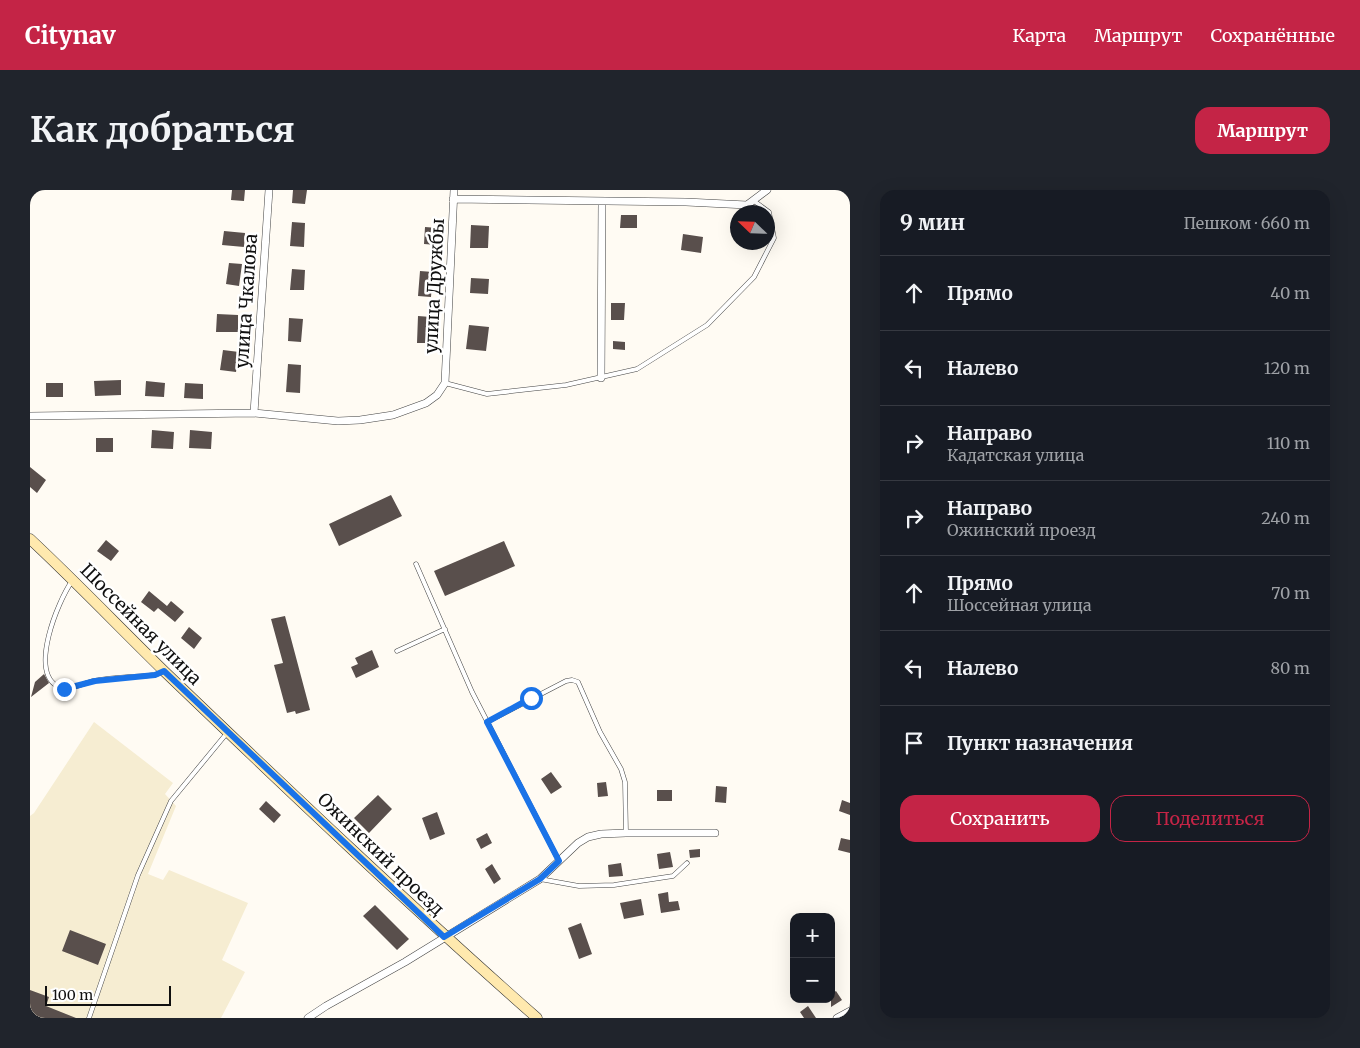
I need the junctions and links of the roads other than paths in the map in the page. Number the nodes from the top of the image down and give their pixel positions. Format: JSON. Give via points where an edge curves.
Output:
{"nodes":[{"id":1,"x":269,"y":190,"type":"edge"},
{"id":2,"x":454,"y":190,"type":"edge"},
{"id":3,"x":767,"y":190,"type":"edge"},
{"id":4,"x":453,"y":199,"type":"junction"},
{"id":5,"x":754,"y":200,"type":"junction"},
{"id":6,"x":602,"y":201,"type":"junction"},
{"id":7,"x":601,"y":378,"type":"junction"},
{"id":8,"x":444,"y":382,"type":"junction"},
{"id":9,"x":254,"y":413,"type":"junction"},
{"id":10,"x":30,"y":416,"type":"edge"},
{"id":11,"x":30,"y":539,"type":"edge"},
{"id":12,"x":416,"y":564,"type":"dead end"},
{"id":13,"x":73,"y":579,"type":"junction"},
{"id":14,"x":445,"y":629,"type":"junction"},
{"id":15,"x":398,"y":651,"type":"dead end"},
{"id":16,"x":164,"y":671,"type":"junction"},
{"id":17,"x":487,"y":722,"type":"junction"},
{"id":18,"x":228,"y":732,"type":"junction"},
{"id":19,"x":626,"y":833,"type":"junction"},
{"id":20,"x":716,"y":833,"type":"dead end"},
{"id":21,"x":559,"y":861,"type":"junction"},
{"id":22,"x":687,"y":863,"type":"dead end"},
{"id":23,"x":540,"y":879,"type":"junction"},
{"id":24,"x":444,"y":937,"type":"junction"},
{"id":25,"x":850,"y":1011,"type":"edge"},
{"id":26,"x":89,"y":1018,"type":"edge"},
{"id":27,"x":308,"y":1018,"type":"edge"},
{"id":28,"x":537,"y":1018,"type":"edge"},
{"id":29,"x":837,"y":1018,"type":"edge"}],
"edges":[{"from":1,"to":9,"type":"street","name":"улица Чкалова"},
{"from":2,"to":4,"type":"street","name":"улица Дружбы"},
{"from":3,"to":5,"type":"street"},
{"from":4,"to":6,"type":"street"},
{"from":4,"to":8,"type":"street","name":"улица Дружбы"},
{"from":5,"to":6,"type":"street","via":[[747,205]]},
{"from":5,"to":7,"type":"lane","via":[[768,212],[774,238],[754,276],[707,325],[637,369]]},
{"from":6,"to":7,"type":"street"},
{"from":7,"to":8,"type":"lane","via":[[487,394]]},
{"from":8,"to":9,"type":"street","via":[[437,395],[426,403],[393,415],[338,421]]},
{"from":9,"to":10,"type":"street"},
{"from":11,"to":13,"type":"main road","name":"Шоссейная улица"},
{"from":12,"to":14,"type":"lane"},
{"from":13,"to":16,"type":"main road","name":"Шоссейная улица"},
{"from":13,"to":16,"type":"lane","via":[[45,632],[41,651],[43,676],[64,689]]},
{"from":14,"to":15,"type":"lane"},
{"from":14,"to":17,"type":"lane"},
{"from":16,"to":18,"type":"main road","name":"Шоссейная улица"},
{"from":17,"to":19,"type":"lane","via":[[566,681],[578,682],[621,769],[625,782]]},
{"from":17,"to":21,"type":"lane"},
{"from":18,"to":24,"type":"main road","name":"Ожинский проезд"},
{"from":18,"to":26,"type":"lane","via":[[171,801],[138,875]]},
{"from":19,"to":20,"type":"street"},
{"from":19,"to":21,"type":"street","via":[[588,837]]},
{"from":21,"to":23,"type":"street"},
{"from":22,"to":23,"type":"lane","via":[[673,876],[614,885],[579,886]]},
{"from":23,"to":24,"type":"street"},
{"from":24,"to":27,"type":"street"},
{"from":24,"to":28,"type":"main road","name":"Ожинский проезд"},
{"from":25,"to":29,"type":"street"}]}
